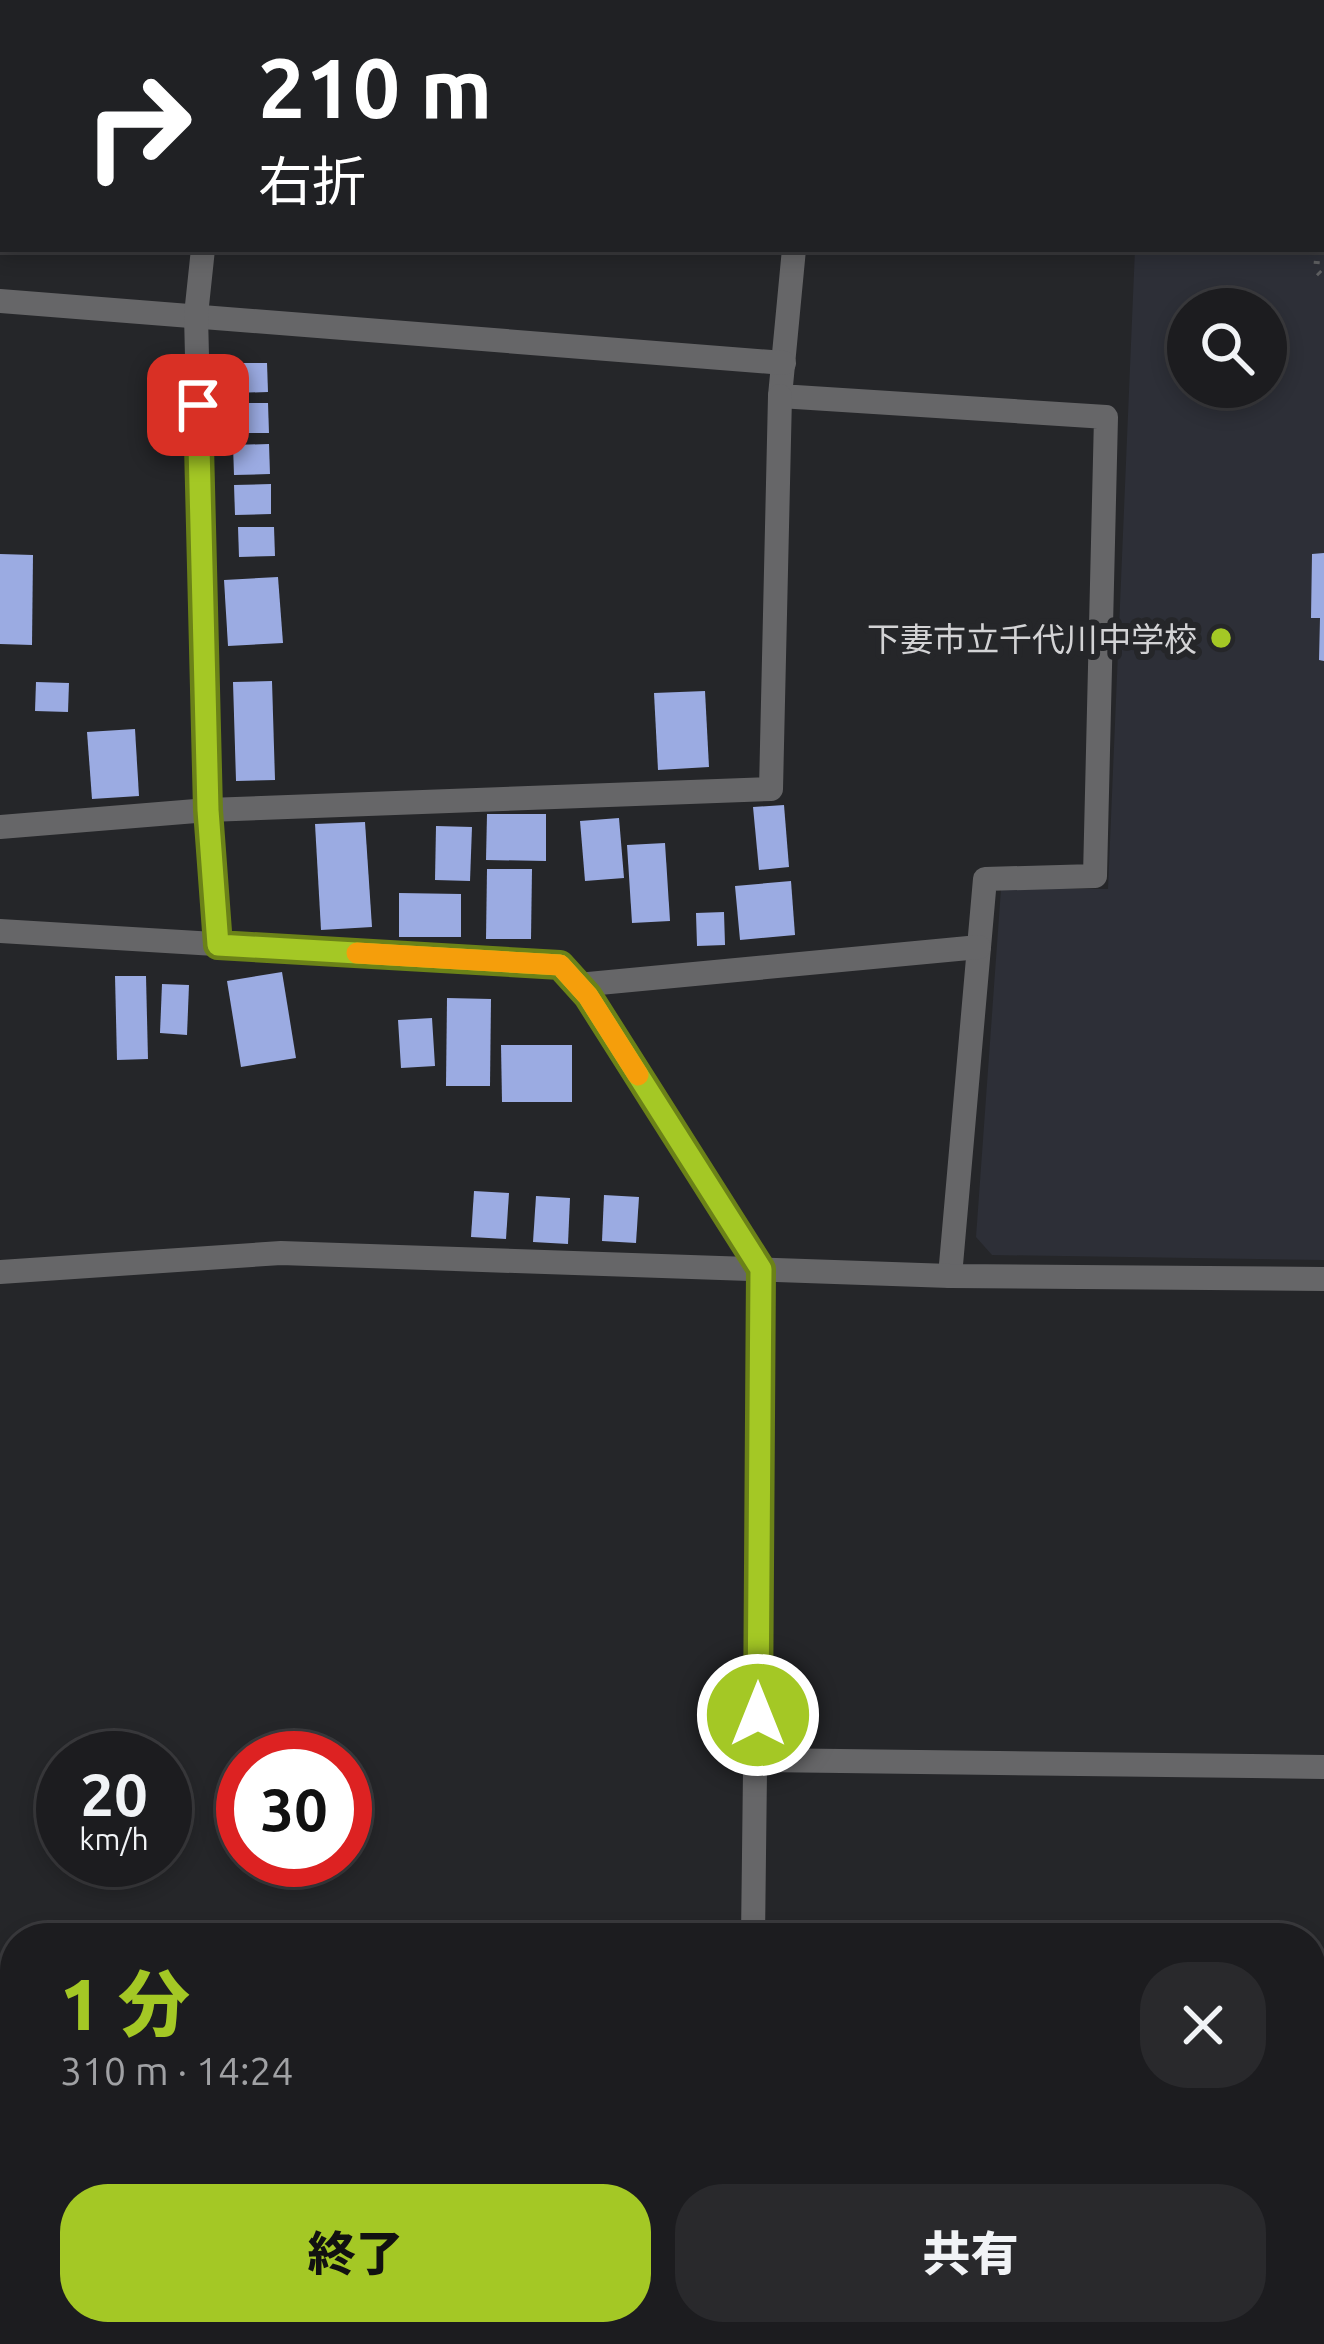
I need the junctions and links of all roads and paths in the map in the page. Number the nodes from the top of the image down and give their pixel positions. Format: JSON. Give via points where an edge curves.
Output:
{"nodes":[{"id":1,"x":203,"y":252,"type":"edge"},
{"id":2,"x":794,"y":252,"type":"edge"},
{"id":3,"x":0,"y":301,"type":"edge"},
{"id":4,"x":196,"y":315,"type":"junction"},
{"id":5,"x":784,"y":363,"type":"junction"},
{"id":6,"x":780,"y":396,"type":"junction"},
{"id":7,"x":208,"y":810,"type":"junction"},
{"id":8,"x":0,"y":827,"type":"edge"},
{"id":9,"x":0,"y":931,"type":"edge"},
{"id":10,"x":218,"y":945,"type":"junction"},
{"id":11,"x":979,"y":946,"type":"junction"},
{"id":12,"x":578,"y":985,"type":"junction"},
{"id":13,"x":761,"y":1269,"type":"junction"},
{"id":14,"x":0,"y":1272,"type":"edge"},
{"id":15,"x":950,"y":1276,"type":"junction"},
{"id":16,"x":1324,"y":1279,"type":"edge"},
{"id":17,"x":758,"y":1760,"type":"junction"},
{"id":18,"x":1324,"y":1767,"type":"edge"},
{"id":19,"x":753,"y":1923,"type":"edge"}],
"edges":[{"from":1,"to":4,"type":"street"},
{"from":2,"to":5,"type":"street"},
{"from":3,"to":4,"type":"street"},
{"from":4,"to":5,"type":"street"},
{"from":4,"to":7,"type":"street"},
{"from":5,"to":6,"type":"street"},
{"from":6,"to":7,"type":"street","via":[[771,789]]},
{"from":6,"to":11,"type":"street","via":[[1106,417],[1095,876],[985,879]]},
{"from":7,"to":8,"type":"street"},
{"from":7,"to":10,"type":"street"},
{"from":9,"to":10,"type":"street"},
{"from":10,"to":12,"type":"street","via":[[560,965]]},
{"from":11,"to":12,"type":"street"},
{"from":11,"to":15,"type":"street"},
{"from":12,"to":13,"type":"street"},
{"from":13,"to":14,"type":"street","via":[[281,1253]]},
{"from":13,"to":15,"type":"street"},
{"from":13,"to":17,"type":"street"},
{"from":15,"to":16,"type":"street"},
{"from":17,"to":18,"type":"street"},
{"from":17,"to":19,"type":"street"}]}
